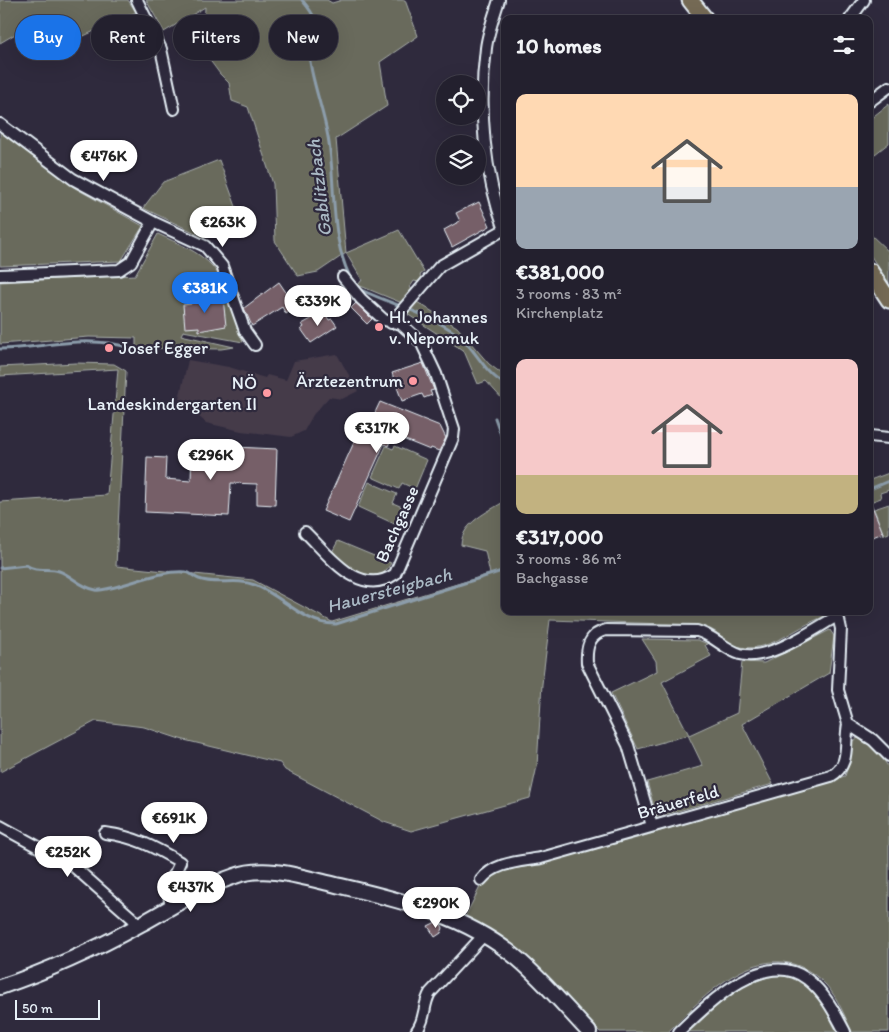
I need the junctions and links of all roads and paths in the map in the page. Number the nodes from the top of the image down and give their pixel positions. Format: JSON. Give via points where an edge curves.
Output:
{"nodes":[{"id":1,"x":137,"y":0,"type":"edge"},
{"id":2,"x":499,"y":0,"type":"edge"},
{"id":3,"x":690,"y":0,"type":"edge"},
{"id":4,"x":864,"y":0,"type":"edge"},
{"id":5,"x":702,"y":15,"type":"edge"},
{"id":6,"x":853,"y":15,"type":"edge"},
{"id":7,"x":889,"y":87,"type":"edge"},
{"id":8,"x":873,"y":99,"type":"edge"},
{"id":9,"x":174,"y":109,"type":"dead end"},
{"id":10,"x":0,"y":124,"type":"edge"},
{"id":11,"x":501,"y":216,"type":"edge"},
{"id":12,"x":153,"y":222,"type":"junction"},
{"id":13,"x":501,"y":232,"type":"edge"},
{"id":14,"x":0,"y":275,"type":"edge"},
{"id":15,"x":873,"y":276,"type":"edge"},
{"id":16,"x":343,"y":277,"type":"dead end"},
{"id":17,"x":889,"y":300,"type":"edge"},
{"id":18,"x":393,"y":320,"type":"junction"},
{"id":19,"x":256,"y":345,"type":"dead end"},
{"id":20,"x":873,"y":436,"type":"edge"},
{"id":21,"x":889,"y":438,"type":"edge"},
{"id":22,"x":305,"y":532,"type":"dead end"},
{"id":23,"x":835,"y":615,"type":"edge"},
{"id":24,"x":838,"y":615,"type":"edge"},
{"id":25,"x":848,"y":724,"type":"junction"},
{"id":26,"x":889,"y":756,"type":"edge"},
{"id":27,"x":0,"y":826,"type":"edge"},
{"id":28,"x":652,"y":826,"type":"junction"},
{"id":29,"x":105,"y":832,"type":"dead end"},
{"id":30,"x":481,"y":880,"type":"dead end"},
{"id":31,"x":171,"y":907,"type":"junction"},
{"id":32,"x":140,"y":925,"type":"junction"},
{"id":33,"x":484,"y":935,"type":"junction"},
{"id":34,"x":0,"y":987,"type":"edge"},
{"id":35,"x":416,"y":1032,"type":"edge"},
{"id":36,"x":590,"y":1032,"type":"edge"},
{"id":37,"x":679,"y":1032,"type":"edge"},
{"id":38,"x":845,"y":1032,"type":"edge"}],
"edges":[{"from":1,"to":9,"type":"street","via":[[161,48]]},
{"from":2,"to":11,"type":"street","via":[[486,49],[483,95],[488,172]]},
{"from":3,"to":5,"type":"main road"},
{"from":4,"to":6,"type":"street"},
{"from":7,"to":8,"type":"street"},
{"from":10,"to":12,"type":"street","via":[[73,179]]},
{"from":12,"to":14,"type":"street","via":[[131,262],[119,270]]},
{"from":12,"to":19,"type":"street","via":[[205,246],[222,266],[245,331]]},
{"from":13,"to":18,"type":"street","via":[[440,266]]},
{"from":15,"to":17,"type":"main road"},
{"from":16,"to":18,"type":"street","name":"Bachgasse","via":[[361,299]]},
{"from":18,"to":22,"type":"street","name":"Bachgasse","via":[[421,342],[436,374],[454,429],[453,438],[395,574],[384,581],[366,582],[346,573]]},
{"from":20,"to":21,"type":"street"},
{"from":23,"to":28,"type":"street","via":[[774,650],[750,656],[696,631],[606,630],[593,637],[586,650],[587,663],[628,745]]},
{"from":24,"to":25,"type":"street","via":[[841,629],[838,690]]},
{"from":25,"to":26,"type":"street","via":[[873,740]]},
{"from":25,"to":28,"type":"street","name":"Bräuerfeld","via":[[841,771]]},
{"from":27,"to":32,"type":"street","via":[[73,866]]},
{"from":28,"to":30,"type":"street","name":"Bräuerfeld","via":[[541,858],[497,866]]},
{"from":29,"to":31,"type":"street","via":[[146,842],[180,862],[168,888]]},
{"from":31,"to":32,"type":"street"},
{"from":31,"to":33,"type":"street","via":[[237,875],[258,871],[285,873],[435,910]]},
{"from":32,"to":34,"type":"street","via":[[49,970]]},
{"from":33,"to":35,"type":"street","via":[[430,993],[424,1019]]},
{"from":33,"to":36,"type":"street","via":[[519,960]]},
{"from":37,"to":38,"type":"street","via":[[746,978],[780,969],[797,973],[817,988]]}]}
